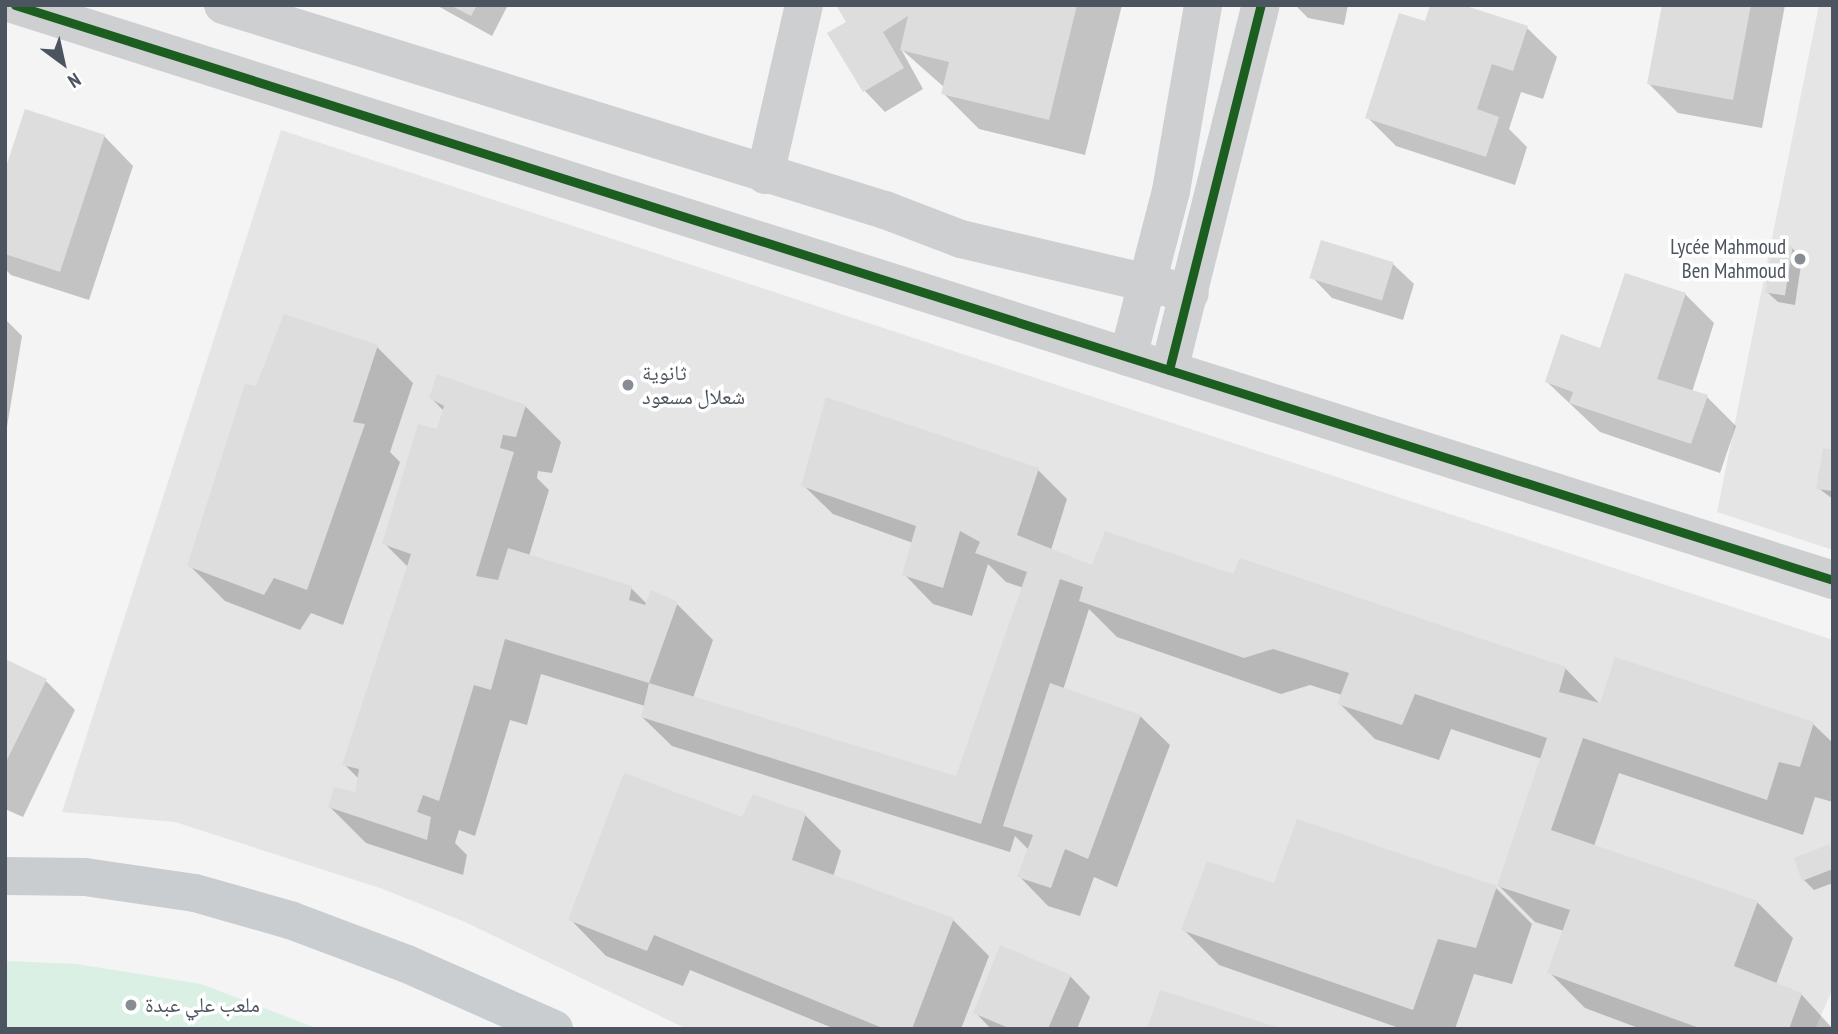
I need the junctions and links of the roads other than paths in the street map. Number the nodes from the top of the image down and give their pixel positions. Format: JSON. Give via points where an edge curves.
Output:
{"nodes":[{"id":1,"x":15,"y":5,"type":"edge"},
{"id":2,"x":223,"y":5,"type":"edge"},
{"id":3,"x":804,"y":5,"type":"edge"},
{"id":4,"x":1203,"y":5,"type":"edge"},
{"id":5,"x":1261,"y":5,"type":"edge"},
{"id":6,"x":765,"y":175,"type":"junction"},
{"id":7,"x":1146,"y":281,"type":"junction"},
{"id":8,"x":1190,"y":293,"type":"junction"},
{"id":9,"x":1128,"y":356,"type":"junction"},
{"id":10,"x":1169,"y":370,"type":"junction"},
{"id":11,"x":1833,"y":580,"type":"edge"},
{"id":12,"x":5,"y":876,"type":"edge"},
{"id":13,"x":554,"y":1029,"type":"edge"}],
"edges":[{"from":1,"to":9,"type":"street"},
{"from":2,"to":6,"type":"street"},
{"from":3,"to":6,"type":"street"},
{"from":4,"to":7,"type":"street","via":[[1188,105]]},
{"from":5,"to":8,"type":"street"},
{"from":6,"to":7,"type":"street","via":[[885,210],[961,239]]},
{"from":7,"to":8,"type":"street"},
{"from":7,"to":9,"type":"street"},
{"from":8,"to":10,"type":"street"},
{"from":9,"to":10,"type":"street"},
{"from":10,"to":11,"type":"street"},
{"from":12,"to":13,"type":"main road","via":[[85,877],[195,893],[329,935]]}]}
